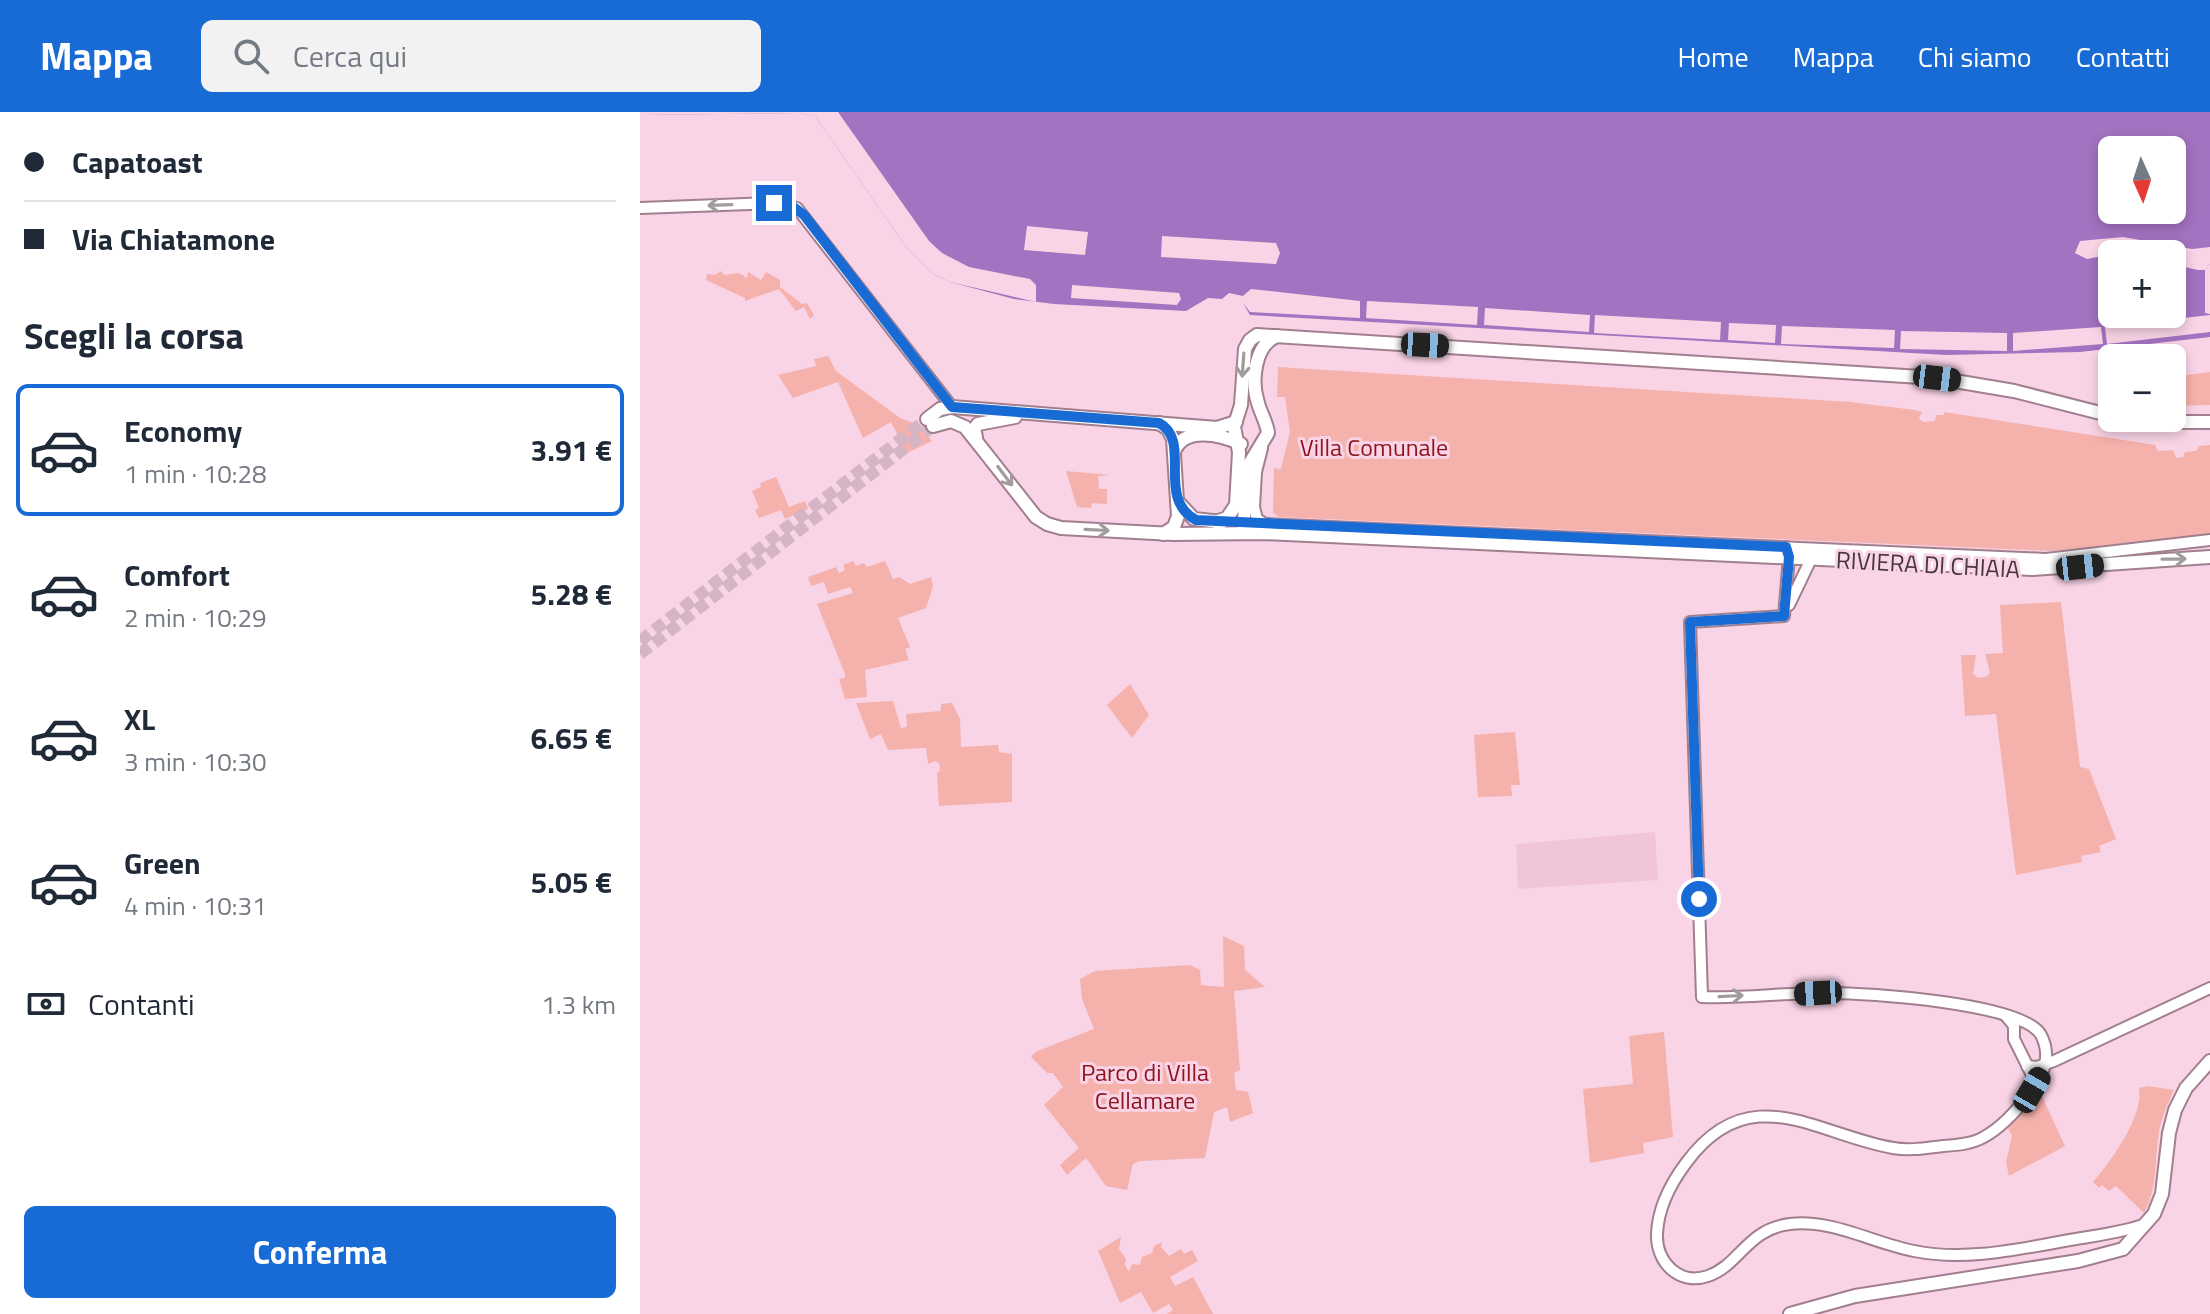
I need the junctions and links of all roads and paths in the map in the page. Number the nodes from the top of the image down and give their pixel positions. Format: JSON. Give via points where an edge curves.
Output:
{"nodes":[{"id":1,"x":640,"y":208,"type":"edge"},
{"id":2,"x":1277,"y":336,"type":"junction"},
{"id":3,"x":952,"y":407,"type":"junction"},
{"id":4,"x":1034,"y":413,"type":"junction"},
{"id":5,"x":2098,"y":413,"type":"edge"},
{"id":6,"x":1264,"y":420,"type":"junction"},
{"id":7,"x":1237,"y":421,"type":"junction"},
{"id":8,"x":2186,"y":422,"type":"edge"},
{"id":9,"x":2210,"y":422,"type":"edge"},
{"id":10,"x":1159,"y":423,"type":"junction"},
{"id":11,"x":976,"y":437,"type":"junction"},
{"id":12,"x":1239,"y":442,"type":"junction"},
{"id":13,"x":1264,"y":442,"type":"junction"},
{"id":14,"x":1174,"y":452,"type":"junction"},
{"id":15,"x":1177,"y":498,"type":"junction"},
{"id":16,"x":1237,"y":500,"type":"junction"},
{"id":17,"x":1216,"y":522,"type":"junction"},
{"id":18,"x":1265,"y":524,"type":"junction"},
{"id":19,"x":1243,"y":528,"type":"junction"},
{"id":20,"x":1162,"y":534,"type":"junction"},
{"id":21,"x":2210,"y":540,"type":"edge"},
{"id":22,"x":1788,"y":552,"type":"junction"},
{"id":23,"x":2210,"y":557,"type":"edge"},
{"id":24,"x":1811,"y":559,"type":"junction"},
{"id":25,"x":1787,"y":611,"type":"junction"},
{"id":26,"x":2210,"y":988,"type":"edge"},
{"id":27,"x":2002,"y":1012,"type":"junction"},
{"id":28,"x":2032,"y":1026,"type":"junction"},
{"id":29,"x":2015,"y":1035,"type":"junction"},
{"id":30,"x":2210,"y":1061,"type":"edge"},
{"id":31,"x":2046,"y":1063,"type":"junction"},
{"id":32,"x":2027,"y":1066,"type":"junction"},
{"id":33,"x":2032,"y":1090,"type":"junction"},
{"id":34,"x":2151,"y":1221,"type":"junction"},
{"id":35,"x":2112,"y":1232,"type":"junction"},
{"id":36,"x":2116,"y":1252,"type":"junction"},
{"id":37,"x":1790,"y":1314,"type":"edge"}],
"edges":[{"from":3,"to":1,"type":"street","one_way":true,"via":[[797,208],[774,203]]},
{"from":2,"to":5,"type":"main road","via":[[1974,383]]},
{"from":2,"to":6,"type":"main road","via":[[1263,345],[1256,366],[1256,398]]},
{"from":2,"to":7,"type":"main road","one_way":true,"via":[[1255,335],[1247,344]]},
{"from":3,"to":4,"type":"main road"},
{"from":3,"to":11,"type":"main road","via":[[940,409],[930,422],[956,422]]},
{"from":4,"to":10,"type":"main road"},
{"from":4,"to":11,"type":"main road","via":[[980,423],[974,428]]},
{"from":6,"to":7,"type":"main road","via":[[1253,414]]},
{"from":6,"to":13,"type":"main road"},
{"from":7,"to":10,"type":"main road","via":[[1222,428]]},
{"from":7,"to":12,"type":"main road","via":[[1234,433]]},
{"from":8,"to":9,"type":"main road"},
{"from":10,"to":14,"type":"main road","via":[[1171,433]]},
{"from":11,"to":20,"type":"main road","one_way":true,"via":[[1034,515],[1047,524]]},
{"from":12,"to":13,"type":"main road","via":[[1251,448]]},
{"from":12,"to":14,"type":"main road","via":[[1187,436]]},
{"from":12,"to":16,"type":"main road"},
{"from":13,"to":18,"type":"street","via":[[1254,507],[1257,519]]},
{"from":13,"to":19,"type":"main road","via":[[1248,466]]},
{"from":14,"to":15,"type":"main road"},
{"from":15,"to":17,"type":"main road","via":[[1191,518]]},
{"from":15,"to":20,"type":"main road","via":[[1177,523]]},
{"from":16,"to":17,"type":"main road","via":[[1231,514]]},
{"from":16,"to":19,"type":"main road"},
{"from":17,"to":19,"type":"main road"},
{"from":18,"to":19,"type":"street","name":"RIVIERA DI CHIAIA"},
{"from":18,"to":22,"type":"street","name":"RIVIERA DI CHIAIA"},
{"from":19,"to":20,"type":"main road"},
{"from":19,"to":22,"type":"main road","name":"RIVIERA DI CHIAIA"},
{"from":21,"to":22,"type":"street","name":"RIVIERA DI CHIAIA","via":[[2046,559]]},
{"from":22,"to":24,"type":"main road","name":"RIVIERA DI CHIAIA"},
{"from":22,"to":25,"type":"street"},
{"from":24,"to":23,"type":"main road","name":"RIVIERA DI CHIAIA","one_way":true,"via":[[2052,569]]},
{"from":24,"to":25,"type":"street"},
{"from":25,"to":27,"type":"street","one_way":true,"via":[[1780,617],[1690,622],[1702,997],[1818,993]]},
{"from":26,"to":31,"type":"street"},
{"from":27,"to":28,"type":"street"},
{"from":27,"to":29,"type":"street"},
{"from":28,"to":29,"type":"street"},
{"from":28,"to":31,"type":"street","via":[[2046,1046]]},
{"from":29,"to":32,"type":"street"},
{"from":30,"to":34,"type":"main road","via":[[2175,1110],[2162,1194]]},
{"from":31,"to":32,"type":"street"},
{"from":31,"to":33,"type":"street"},
{"from":32,"to":33,"type":"street"},
{"from":33,"to":35,"type":"street","via":[[1975,1142],[1896,1148],[1783,1117],[1731,1125],[1699,1148],[1669,1190],[1657,1233],[1666,1264],[1682,1276],[1707,1276],[1764,1231],[1797,1223],[1823,1225],[1912,1251],[1956,1255]]},
{"from":34,"to":35,"type":"street"},
{"from":34,"to":36,"type":"main road"},
{"from":35,"to":36,"type":"street","via":[[2125,1239]]},
{"from":36,"to":37,"type":"main road","via":[[1855,1296]]}]}
